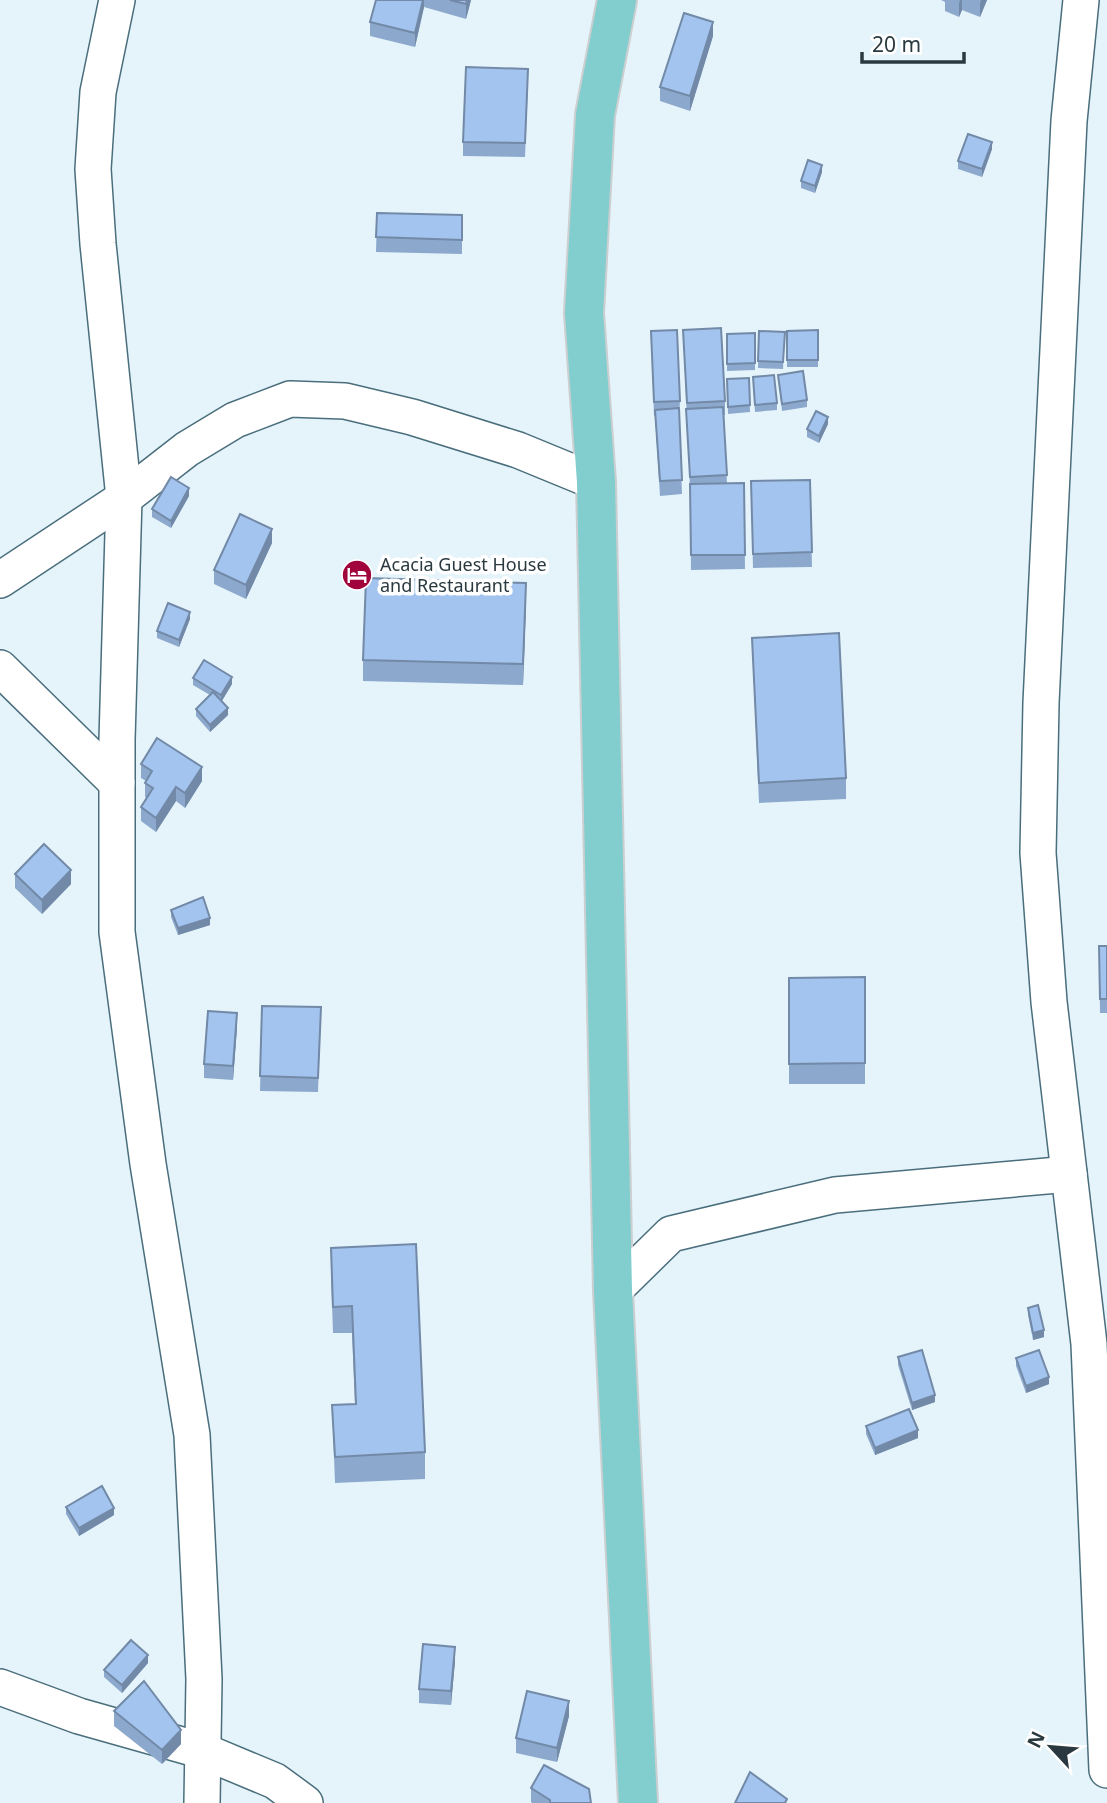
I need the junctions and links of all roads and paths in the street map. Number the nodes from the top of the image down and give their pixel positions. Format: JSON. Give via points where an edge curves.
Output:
{"nodes":[{"id":1,"x":117,"y":0,"type":"edge"},
{"id":2,"x":617,"y":0,"type":"edge"},
{"id":3,"x":1081,"y":0,"type":"edge"},
{"id":4,"x":596,"y":482,"type":"junction"},
{"id":5,"x":124,"y":498,"type":"junction"},
{"id":6,"x":0,"y":580,"type":"edge"},
{"id":7,"x":0,"y":668,"type":"edge"},
{"id":8,"x":117,"y":783,"type":"junction"},
{"id":9,"x":1069,"y":1174,"type":"junction"},
{"id":10,"x":613,"y":1291,"type":"junction"},
{"id":11,"x":0,"y":1688,"type":"edge"},
{"id":12,"x":203,"y":1751,"type":"junction"},
{"id":13,"x":1107,"y":1770,"type":"edge"},
{"id":14,"x":202,"y":1803,"type":"edge"},
{"id":15,"x":304,"y":1803,"type":"edge"},
{"id":16,"x":638,"y":1803,"type":"edge"}],
"edges":[{"from":1,"to":5,"type":"street","via":[[99,92],[93,169]]},
{"from":2,"to":4,"type":"main road","via":[[595,115],[584,313]]},
{"from":3,"to":9,"type":"street","via":[[1069,121],[1038,853]]},
{"from":4,"to":5,"type":"street","via":[[517,450],[412,417],[345,401],[290,399],[225,425]]},
{"from":4,"to":10,"type":"main road"},
{"from":5,"to":6,"type":"street"},
{"from":5,"to":8,"type":"street"},
{"from":7,"to":8,"type":"street"},
{"from":8,"to":12,"type":"street","via":[[117,932],[148,1164],[192,1435],[204,1679]]},
{"from":9,"to":10,"type":"street","via":[[835,1195],[671,1234]]},
{"from":9,"to":13,"type":"street","via":[[1089,1344]]},
{"from":10,"to":16,"type":"main road"},
{"from":11,"to":12,"type":"street"},
{"from":12,"to":14,"type":"street"},
{"from":12,"to":15,"type":"street","via":[[275,1781]]}]}
